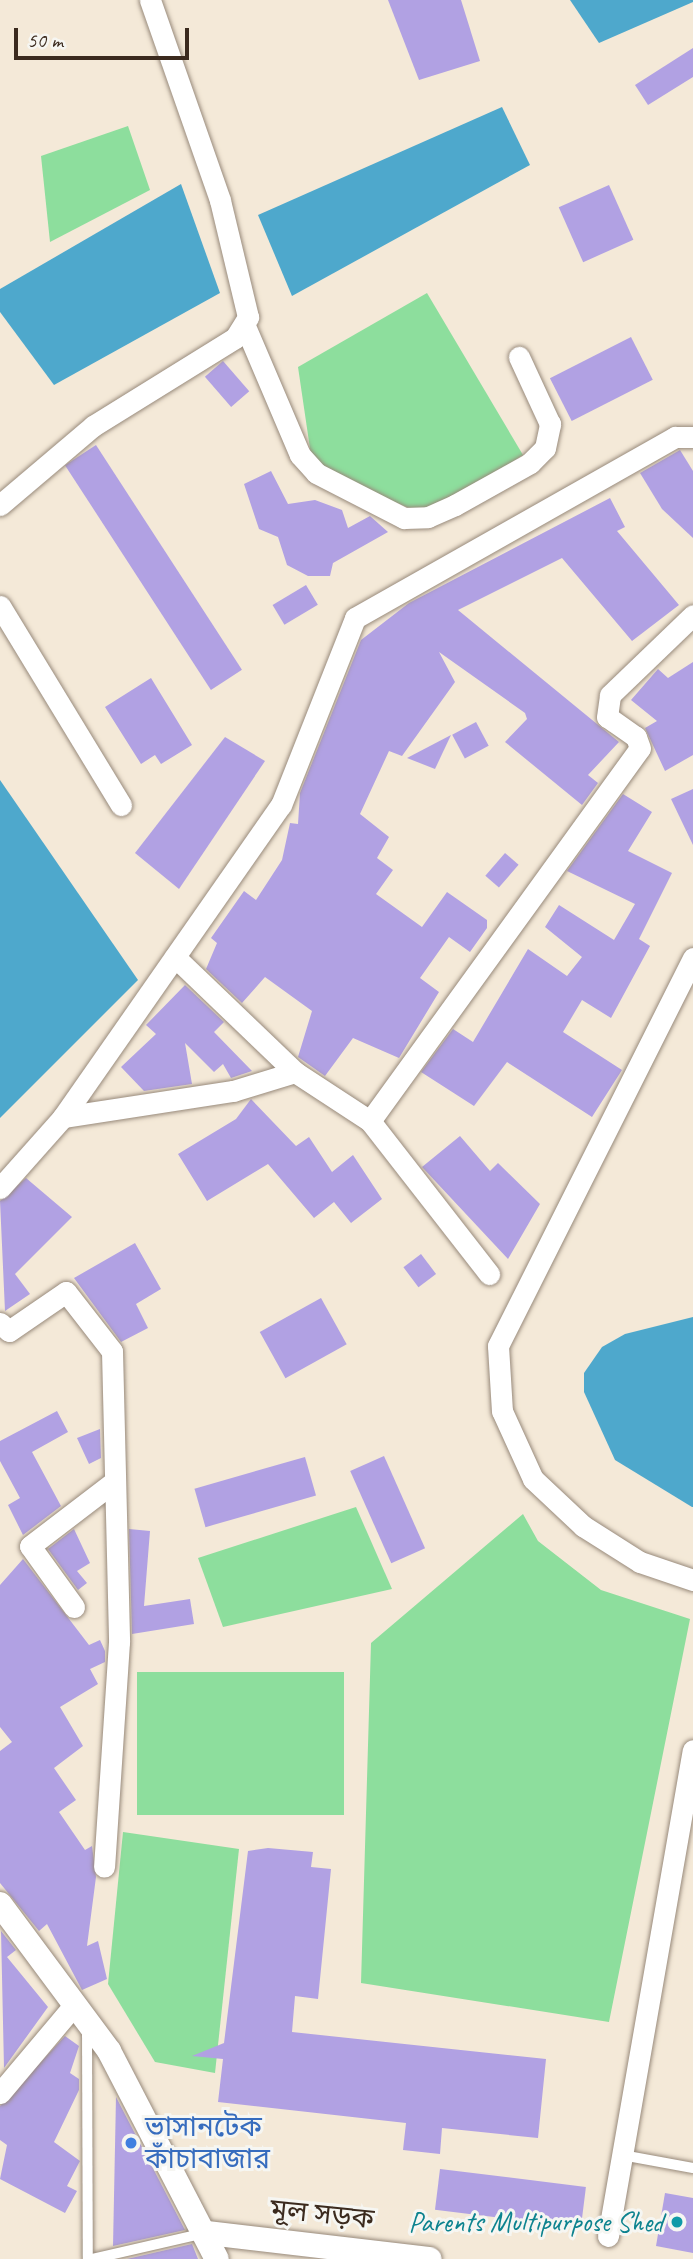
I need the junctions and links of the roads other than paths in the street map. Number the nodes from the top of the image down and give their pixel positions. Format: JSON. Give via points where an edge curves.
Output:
{"nodes":[{"id":1,"x":150,"y":0,"type":"edge"},
{"id":2,"x":245,"y":326,"type":"junction"},
{"id":3,"x":519,"y":357,"type":"dead end"},
{"id":4,"x":693,"y":437,"type":"edge"},
{"id":5,"x":0,"y":505,"type":"edge"},
{"id":6,"x":0,"y":606,"type":"edge"},
{"id":7,"x":693,"y":615,"type":"edge"},
{"id":8,"x":121,"y":805,"type":"dead end"},
{"id":9,"x":175,"y":957,"type":"junction"},
{"id":10,"x":693,"y":958,"type":"edge"},
{"id":11,"x":295,"y":1072,"type":"junction"},
{"id":12,"x":63,"y":1117,"type":"junction"},
{"id":13,"x":370,"y":1121,"type":"junction"},
{"id":14,"x":0,"y":1188,"type":"edge"},
{"id":15,"x":489,"y":1274,"type":"dead end"},
{"id":16,"x":0,"y":1322,"type":"edge"},
{"id":17,"x":115,"y":1481,"type":"junction"},
{"id":18,"x":693,"y":1580,"type":"edge"},
{"id":19,"x":74,"y":1607,"type":"dead end"},
{"id":20,"x":693,"y":1750,"type":"edge"},
{"id":21,"x":104,"y":1867,"type":"dead end"},
{"id":22,"x":0,"y":1905,"type":"edge"},
{"id":23,"x":81,"y":2013,"type":"junction"},
{"id":24,"x":0,"y":2093,"type":"edge"},
{"id":25,"x":622,"y":2155,"type":"junction"},
{"id":26,"x":693,"y":2168,"type":"edge"},
{"id":27,"x":208,"y":2233,"type":"junction"},
{"id":28,"x":608,"y":2236,"type":"dead end"},
{"id":29,"x":91,"y":2259,"type":"edge"},
{"id":30,"x":217,"y":2259,"type":"edge"},
{"id":31,"x":429,"y":2259,"type":"edge"}],
"edges":[{"from":1,"to":2,"type":"street","via":[[220,200]]},
{"from":2,"to":3,"type":"street","via":[[300,455],[316,474],[404,519],[428,517],[455,505],[530,463],[545,448],[550,424]]},
{"from":2,"to":5,"type":"street","via":[[93,426]]},
{"from":4,"to":9,"type":"street","via":[[675,438],[355,618],[281,805]]},
{"from":6,"to":8,"type":"street"},
{"from":7,"to":13,"type":"street","via":[[610,695],[607,717],[636,737],[640,748]]},
{"from":9,"to":11,"type":"street"},
{"from":9,"to":12,"type":"street"},
{"from":10,"to":18,"type":"street","via":[[498,1346],[502,1411],[533,1479],[640,1562]]},
{"from":11,"to":12,"type":"street","via":[[233,1091]]},
{"from":11,"to":13,"type":"street"},
{"from":12,"to":14,"type":"street"},
{"from":13,"to":15,"type":"street"},
{"from":16,"to":17,"type":"street","via":[[9,1331],[66,1292],[112,1351]]},
{"from":17,"to":19,"type":"street","via":[[30,1546]]},
{"from":17,"to":21,"type":"street","via":[[119,1642]]},
{"from":20,"to":25,"type":"street"},
{"from":22,"to":23,"type":"street"},
{"from":23,"to":24,"type":"street"},
{"from":23,"to":27,"type":"street"},
{"from":23,"to":29,"type":"lane"},
{"from":25,"to":26,"type":"lane"},
{"from":25,"to":28,"type":"street"},
{"from":27,"to":29,"type":"lane"},
{"from":27,"to":30,"type":"street"},
{"from":27,"to":31,"type":"street","name":"মূল সড়ক"}]}
